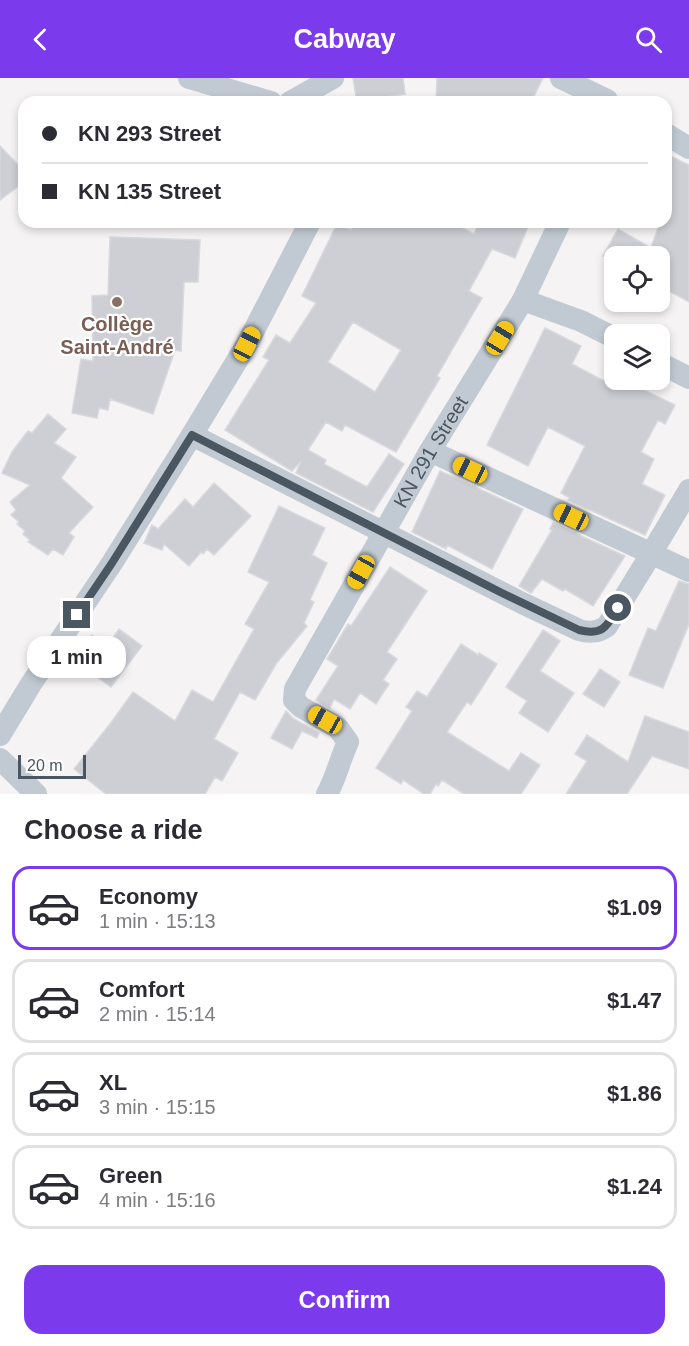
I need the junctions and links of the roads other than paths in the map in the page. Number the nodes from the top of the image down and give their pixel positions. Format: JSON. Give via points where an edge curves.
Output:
{"nodes":[{"id":1,"x":189,"y":78,"type":"edge"},
{"id":2,"x":333,"y":78,"type":"edge"},
{"id":3,"x":561,"y":78,"type":"edge"},
{"id":4,"x":250,"y":96,"type":"edge"},
{"id":5,"x":301,"y":96,"type":"edge"},
{"id":6,"x":598,"y":96,"type":"edge"},
{"id":7,"x":672,"y":138,"type":"edge"},
{"id":8,"x":689,"y":148,"type":"edge"},
{"id":9,"x":307,"y":228,"type":"edge"},
{"id":10,"x":557,"y":228,"type":"edge"},
{"id":11,"x":523,"y":300,"type":"junction"},
{"id":12,"x":604,"y":333,"type":"edge"},
{"id":13,"x":670,"y":368,"type":"edge"},
{"id":14,"x":689,"y":378,"type":"edge"},
{"id":15,"x":192,"y":435,"type":"junction"},
{"id":16,"x":430,"y":451,"type":"junction"},
{"id":17,"x":689,"y":490,"type":"edge"},
{"id":18,"x":383,"y":533,"type":"junction"},
{"id":19,"x":651,"y":554,"type":"junction"},
{"id":20,"x":689,"y":571,"type":"edge"},
{"id":21,"x":0,"y":735,"type":"edge"},
{"id":22,"x":0,"y":759,"type":"edge"},
{"id":23,"x":36,"y":794,"type":"edge"},
{"id":24,"x":327,"y":794,"type":"edge"}],
"edges":[{"from":1,"to":4,"type":"street"},
{"from":2,"to":5,"type":"street"},
{"from":3,"to":6,"type":"street"},
{"from":7,"to":8,"type":"street"},
{"from":9,"to":15,"type":"street","via":[[247,344]]},
{"from":10,"to":11,"type":"street","name":"KN 291 Street"},
{"from":11,"to":12,"type":"street"},
{"from":11,"to":16,"type":"street","name":"KN 291 Street"},
{"from":13,"to":14,"type":"street"},
{"from":15,"to":18,"type":"street"},
{"from":15,"to":21,"type":"street"},
{"from":16,"to":18,"type":"street","name":"KN 291 Street"},
{"from":16,"to":19,"type":"street"},
{"from":17,"to":19,"type":"street"},
{"from":18,"to":19,"type":"street","via":[[588,632],[607,626]]},
{"from":18,"to":24,"type":"street","name":"KN 291 Street","via":[[295,689],[294,700],[301,707],[338,728],[348,742]]},
{"from":19,"to":20,"type":"street"},
{"from":22,"to":23,"type":"street"}]}
